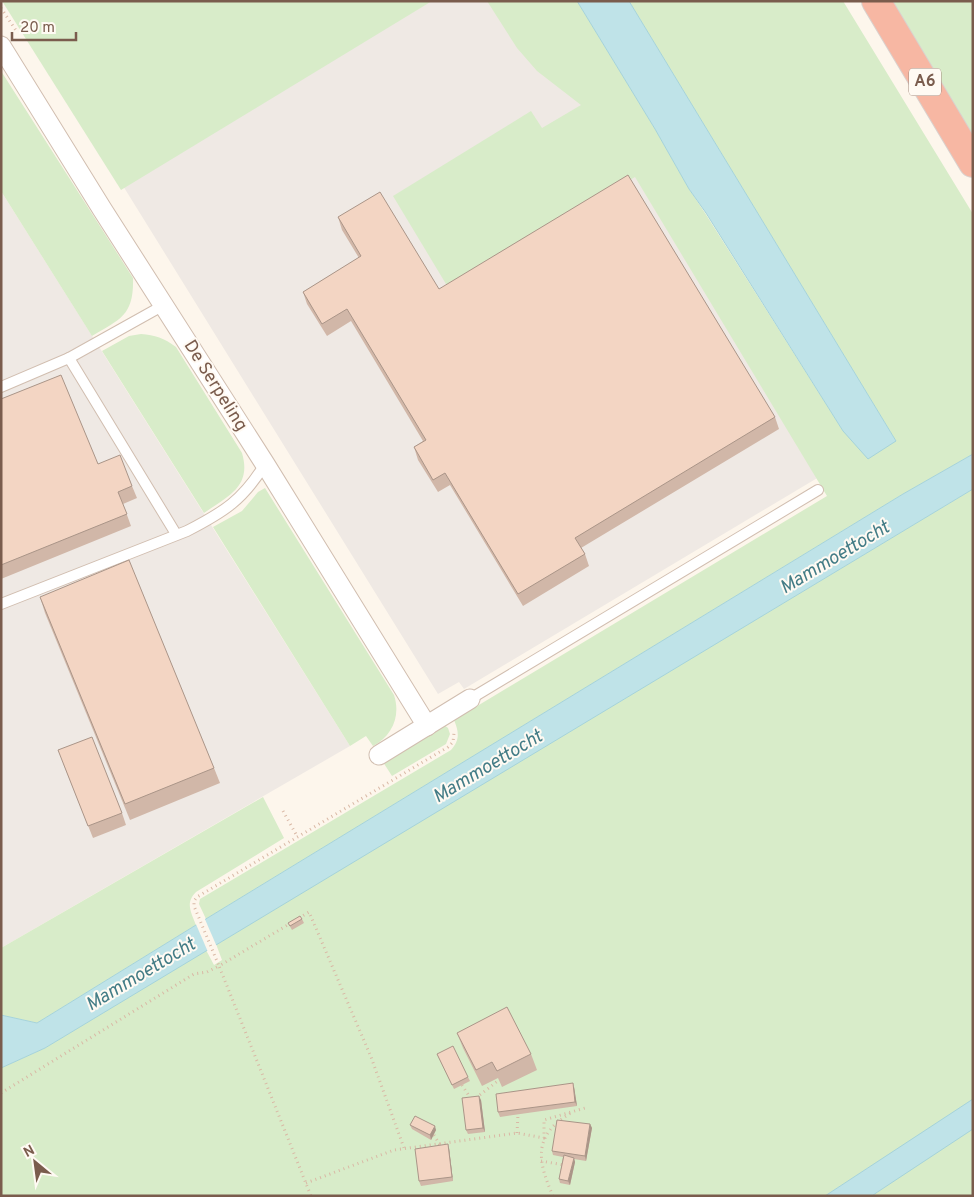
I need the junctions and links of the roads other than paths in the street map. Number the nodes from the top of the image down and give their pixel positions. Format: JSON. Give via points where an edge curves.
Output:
{"nodes":[{"id":1,"x":876,"y":1,"type":"edge"},
{"id":2,"x":1,"y":46,"type":"edge"},
{"id":3,"x":973,"y":163,"type":"edge"},
{"id":4,"x":164,"y":305,"type":"junction"},
{"id":5,"x":69,"y":358,"type":"junction"},
{"id":6,"x":1,"y":387,"type":"edge"},
{"id":7,"x":265,"y":464,"type":"junction"},
{"id":8,"x":818,"y":490,"type":"dead end"},
{"id":9,"x":176,"y":534,"type":"junction"},
{"id":10,"x":1,"y":604,"type":"edge"},
{"id":11,"x":470,"y":699,"type":"joint"},
{"id":12,"x":427,"y":726,"type":"junction"},
{"id":13,"x":378,"y":754,"type":"dead end"}],
"edges":[{"from":1,"to":3,"type":"highway","number":"A6"},
{"from":2,"to":4,"type":"street","name":"De Serpeling"},
{"from":4,"to":5,"type":"lane"},
{"from":4,"to":7,"type":"street","name":"De Serpeling"},
{"from":5,"to":6,"type":"lane"},
{"from":5,"to":9,"type":"lane"},
{"from":7,"to":9,"type":"lane","via":[[253,484],[232,504],[208,520]]},
{"from":7,"to":12,"type":"street","name":"De Serpeling"},
{"from":8,"to":11,"type":"lane"},
{"from":9,"to":10,"type":"lane"},
{"from":11,"to":12,"type":"street"},
{"from":12,"to":13,"type":"street"}]}
